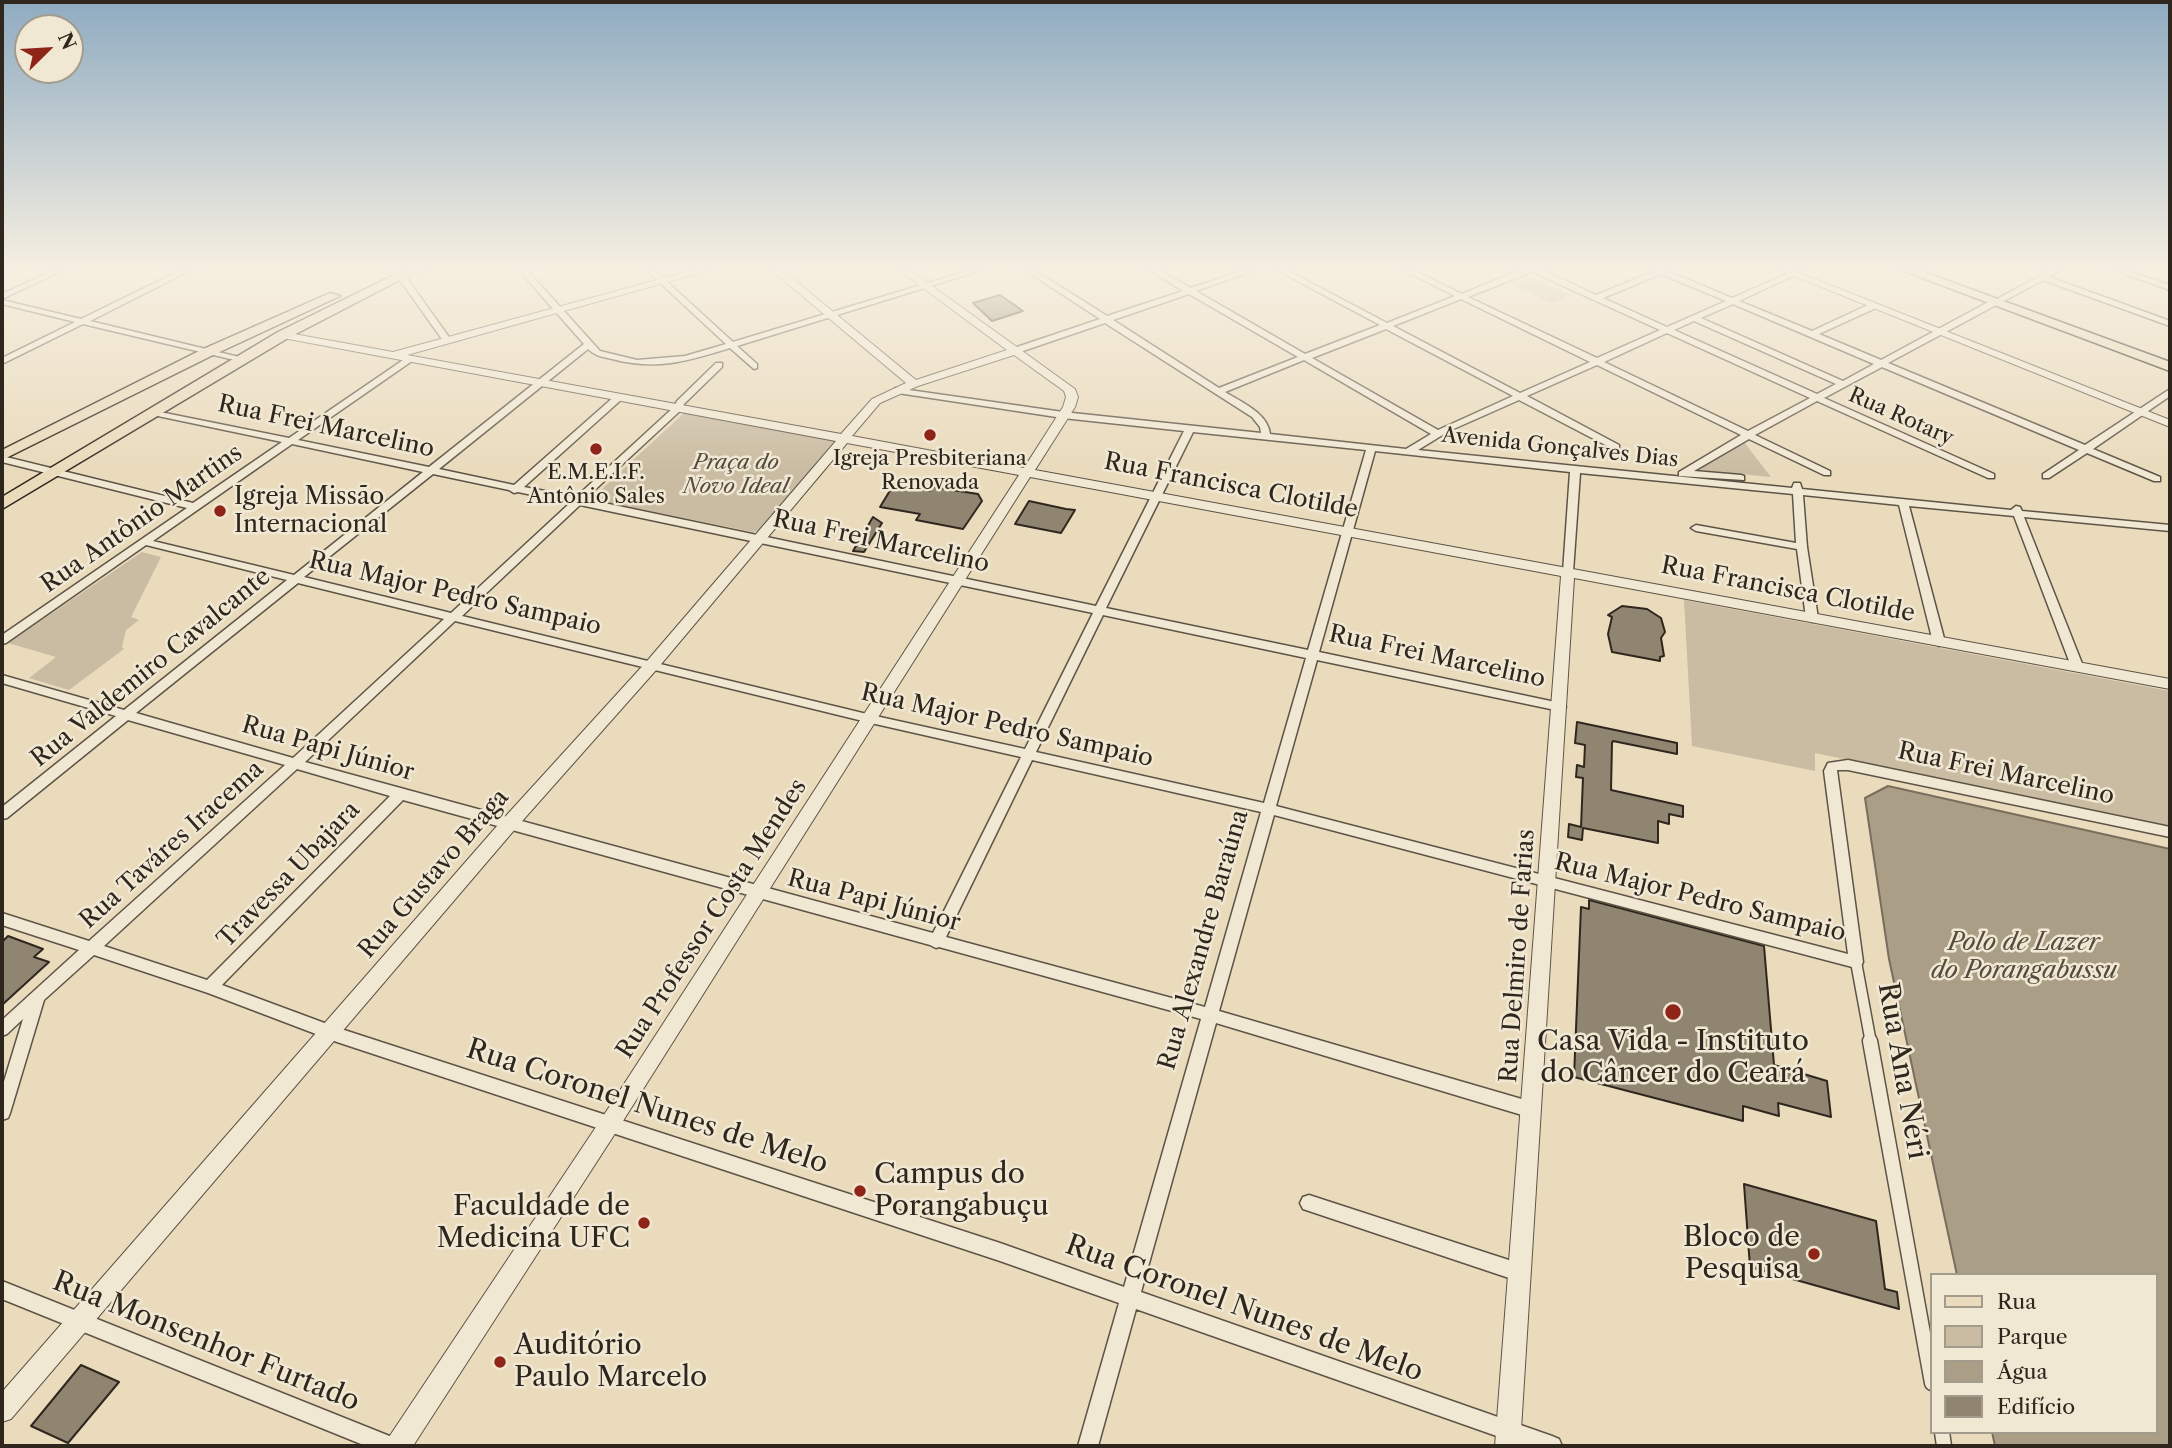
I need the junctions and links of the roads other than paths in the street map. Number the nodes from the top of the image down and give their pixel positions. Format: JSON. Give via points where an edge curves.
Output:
{"nodes":[{"id":1,"x":52,"y":336,"type":"edge"},
{"id":2,"x":135,"y":336,"type":"edge"},
{"id":3,"x":249,"y":336,"type":"edge"},
{"id":4,"x":282,"y":336,"type":"edge"},
{"id":5,"x":286,"y":336,"type":"edge"},
{"id":6,"x":444,"y":336,"type":"edge"},
{"id":7,"x":464,"y":336,"type":"edge"},
{"id":8,"x":582,"y":336,"type":"edge"},
{"id":9,"x":720,"y":336,"type":"edge"},
{"id":10,"x":761,"y":336,"type":"edge"},
{"id":11,"x":853,"y":336,"type":"edge"},
{"id":12,"x":993,"y":336,"type":"edge"},
{"id":13,"x":1058,"y":336,"type":"edge"},
{"id":14,"x":1132,"y":336,"type":"edge"},
{"id":15,"x":1265,"y":336,"type":"edge"},
{"id":16,"x":1365,"y":336,"type":"edge"},
{"id":17,"x":1404,"y":336,"type":"edge"},
{"id":18,"x":1545,"y":336,"type":"edge"},
{"id":19,"x":1654,"y":336,"type":"edge"},
{"id":20,"x":1679,"y":336,"type":"edge"},
{"id":21,"x":1735,"y":336,"type":"edge"},
{"id":22,"x":1816,"y":336,"type":"edge"},
{"id":23,"x":1932,"y":336,"type":"edge"},
{"id":24,"x":1951,"y":336,"type":"edge"},
{"id":25,"x":2088,"y":336,"type":"edge"},
{"id":26,"x":2097,"y":336,"type":"edge"},
{"id":27,"x":447,"y":340,"type":"junction"},
{"id":28,"x":589,"y":344,"type":"junction"},
{"id":29,"x":730,"y":345,"type":"junction"},
{"id":30,"x":1014,"y":351,"type":"junction"},
{"id":31,"x":206,"y":353,"type":"junction"},
{"id":32,"x":392,"y":355,"type":"junction"},
{"id":33,"x":409,"y":359,"type":"junction"},
{"id":34,"x":1304,"y":359,"type":"junction"},
{"id":35,"x":2,"y":360,"type":"edge"},
{"id":36,"x":240,"y":360,"type":"junction"},
{"id":37,"x":1597,"y":361,"type":"junction"},
{"id":38,"x":2170,"y":361,"type":"edge"},
{"id":39,"x":1881,"y":363,"type":"junction"},
{"id":40,"x":719,"y":365,"type":"dead end"},
{"id":41,"x":754,"y":366,"type":"dead end"},
{"id":42,"x":2170,"y":367,"type":"edge"},
{"id":43,"x":542,"y":383,"type":"junction"},
{"id":44,"x":1843,"y":384,"type":"junction"},
{"id":45,"x":906,"y":387,"type":"junction"},
{"id":46,"x":1218,"y":391,"type":"junction"},
{"id":47,"x":2170,"y":392,"type":"edge"},
{"id":48,"x":947,"y":395,"type":"junction"},
{"id":49,"x":1520,"y":396,"type":"junction"},
{"id":50,"x":619,"y":397,"type":"junction"},
{"id":51,"x":1817,"y":398,"type":"junction"},
{"id":52,"x":678,"y":408,"type":"junction"},
{"id":53,"x":1066,"y":411,"type":"junction"},
{"id":54,"x":153,"y":412,"type":"junction"},
{"id":55,"x":2141,"y":412,"type":"junction"},
{"id":56,"x":2170,"y":424,"type":"edge"},
{"id":57,"x":1190,"y":428,"type":"junction"},
{"id":58,"x":1438,"y":434,"type":"junction"},
{"id":59,"x":1748,"y":435,"type":"junction"},
{"id":60,"x":1266,"y":436,"type":"junction"},
{"id":61,"x":847,"y":438,"type":"junction"},
{"id":62,"x":290,"y":443,"type":"junction"},
{"id":63,"x":1371,"y":447,"type":"junction"},
{"id":64,"x":1616,"y":447,"type":"dead end"},
{"id":65,"x":2085,"y":450,"type":"junction"},
{"id":66,"x":1409,"y":451,"type":"junction"},
{"id":67,"x":2,"y":458,"type":"edge"},
{"id":68,"x":1575,"y":468,"type":"junction"},
{"id":69,"x":429,"y":472,"type":"junction"},
{"id":70,"x":1028,"y":472,"type":"junction"},
{"id":71,"x":1684,"y":472,"type":"junction"},
{"id":72,"x":54,"y":473,"type":"junction"},
{"id":73,"x":1827,"y":473,"type":"dead end"},
{"id":74,"x":1991,"y":476,"type":"dead end"},
{"id":75,"x":2046,"y":476,"type":"dead end"},
{"id":76,"x":1674,"y":479,"type":"junction"},
{"id":77,"x":2157,"y":479,"type":"dead end"},
{"id":78,"x":1797,"y":488,"type":"junction"},
{"id":79,"x":514,"y":489,"type":"junction"},
{"id":80,"x":1157,"y":495,"type":"junction"},
{"id":81,"x":577,"y":502,"type":"junction"},
{"id":82,"x":1903,"y":502,"type":"junction"},
{"id":83,"x":2,"y":504,"type":"edge"},
{"id":84,"x":196,"y":507,"type":"junction"},
{"id":85,"x":2016,"y":509,"type":"junction"},
{"id":86,"x":2170,"y":520,"type":"edge"},
{"id":87,"x":1696,"y":528,"type":"dead end"},
{"id":88,"x":2170,"y":528,"type":"edge"},
{"id":89,"x":1346,"y":531,"type":"junction"},
{"id":90,"x":759,"y":541,"type":"junction"},
{"id":91,"x":145,"y":542,"type":"junction"},
{"id":92,"x":1802,"y":547,"type":"junction"},
{"id":93,"x":1568,"y":572,"type":"junction"},
{"id":94,"x":296,"y":580,"type":"junction"},
{"id":95,"x":958,"y":581,"type":"junction"},
{"id":96,"x":1098,"y":612,"type":"junction"},
{"id":97,"x":455,"y":615,"type":"junction"},
{"id":98,"x":1812,"y":618,"type":"junction"},
{"id":99,"x":2,"y":640,"type":"edge"},
{"id":100,"x":1939,"y":642,"type":"junction"},
{"id":101,"x":1311,"y":653,"type":"junction"},
{"id":102,"x":652,"y":665,"type":"junction"},
{"id":103,"x":2077,"y":666,"type":"junction"},
{"id":104,"x":2,"y":679,"type":"edge"},
{"id":105,"x":2170,"y":684,"type":"edge"},
{"id":106,"x":1560,"y":707,"type":"junction"},
{"id":107,"x":126,"y":715,"type":"junction"},
{"id":108,"x":871,"y":719,"type":"junction"},
{"id":109,"x":1027,"y":754,"type":"junction"},
{"id":110,"x":296,"y":763,"type":"junction"},
{"id":111,"x":1832,"y":766,"type":"joint"},
{"id":112,"x":400,"y":794,"type":"junction"},
{"id":113,"x":1266,"y":808,"type":"junction"},
{"id":114,"x":2,"y":814,"type":"edge"},
{"id":115,"x":510,"y":823,"type":"junction"},
{"id":116,"x":2170,"y":832,"type":"edge"},
{"id":117,"x":1547,"y":882,"type":"junction"},
{"id":118,"x":755,"y":892,"type":"junction"},
{"id":119,"x":2,"y":919,"type":"edge"},
{"id":120,"x":936,"y":942,"type":"junction"},
{"id":121,"x":90,"y":947,"type":"junction"},
{"id":122,"x":1856,"y":962,"type":"junction"},
{"id":123,"x":210,"y":987,"type":"junction"},
{"id":124,"x":38,"y":996,"type":"junction"},
{"id":125,"x":1210,"y":1015,"type":"junction"},
{"id":126,"x":2,"y":1029,"type":"edge"},
{"id":127,"x":330,"y":1032,"type":"junction"},
{"id":128,"x":1532,"y":1110,"type":"junction"},
{"id":129,"x":2,"y":1113,"type":"edge"},
{"id":130,"x":609,"y":1125,"type":"junction"},
{"id":131,"x":1309,"y":1203,"type":"dead end"},
{"id":132,"x":1521,"y":1273,"type":"junction"},
{"id":133,"x":2,"y":1290,"type":"edge"},
{"id":134,"x":1128,"y":1298,"type":"junction"},
{"id":135,"x":79,"y":1321,"type":"junction"},
{"id":136,"x":1930,"y":1372,"type":"edge"},
{"id":137,"x":2,"y":1410,"type":"edge"},
{"id":138,"x":1508,"y":1439,"type":"edge"},
{"id":139,"x":390,"y":1446,"type":"edge"},
{"id":140,"x":398,"y":1446,"type":"edge"},
{"id":141,"x":1088,"y":1446,"type":"edge"},
{"id":142,"x":1552,"y":1446,"type":"edge"}],
"edges":[{"from":1,"to":35,"type":"street"},
{"from":2,"to":31,"type":"street"},
{"from":3,"to":31,"type":"main road"},
{"from":4,"to":36,"type":"main road"},
{"from":5,"to":32,"type":"street","name":"Rua Francisca Clotilde"},
{"from":6,"to":27,"type":"street"},
{"from":7,"to":27,"type":"street"},
{"from":8,"to":28,"type":"street"},
{"from":9,"to":29,"type":"street"},
{"from":10,"to":29,"type":"street"},
{"from":11,"to":45,"type":"street"},
{"from":12,"to":30,"type":"street"},
{"from":13,"to":30,"type":"street"},
{"from":14,"to":46,"type":"street"},
{"from":15,"to":34,"type":"street"},
{"from":16,"to":34,"type":"street"},
{"from":17,"to":49,"type":"street"},
{"from":18,"to":37,"type":"street"},
{"from":19,"to":37,"type":"street"},
{"from":20,"to":51,"type":"street","name":"Rua Rotary"},
{"from":21,"to":44,"type":"street"},
{"from":22,"to":39,"type":"street"},
{"from":23,"to":39,"type":"street"},
{"from":24,"to":55,"type":"street"},
{"from":25,"to":42,"type":"main road"},
{"from":26,"to":38,"type":"main road"},
{"from":27,"to":32,"type":"street"},
{"from":28,"to":29,"type":"street","via":[[608,358],[652,364]]},
{"from":28,"to":43,"type":"street","name":"Rua Valdemiro Cavalcante"},
{"from":29,"to":41,"type":"street"},
{"from":30,"to":45,"type":"street","name":"Rua Gustavo Braga"},
{"from":30,"to":53,"type":"street","via":[[1069,389],[1072,397]]},
{"from":31,"to":36,"type":"street"},
{"from":31,"to":67,"type":"main road"},
{"from":32,"to":33,"type":"street","name":"Rua Francisca Clotilde"},
{"from":33,"to":43,"type":"street","name":"Rua Francisca Clotilde"},
{"from":33,"to":62,"type":"street","name":"Rua Antônio Martins"},
{"from":34,"to":46,"type":"street"},
{"from":34,"to":58,"type":"street"},
{"from":36,"to":54,"type":"main road"},
{"from":37,"to":49,"type":"street"},
{"from":37,"to":59,"type":"street"},
{"from":39,"to":44,"type":"street"},
{"from":39,"to":65,"type":"street"},
{"from":40,"to":52,"type":"street"},
{"from":43,"to":50,"type":"street","name":"Rua Francisca Clotilde"},
{"from":43,"to":69,"type":"street","name":"Rua Valdemiro Cavalcante"},
{"from":44,"to":51,"type":"street"},
{"from":45,"to":48,"type":"street","name":"Avenida Gonçalves Dias"},
{"from":45,"to":48,"type":"street","name":"Avenida Gonçalves Dias"},
{"from":45,"to":61,"type":"street","name":"Rua Gustavo Braga","via":[[876,401]]},
{"from":46,"to":60,"type":"street","via":[[1261,420]]},
{"from":47,"to":55,"type":"street"},
{"from":48,"to":53,"type":"street","name":"Avenida Gonçalves Dias"},
{"from":49,"to":58,"type":"street"},
{"from":49,"to":64,"type":"street"},
{"from":50,"to":52,"type":"street","name":"Rua Francisca Clotilde"},
{"from":50,"to":79,"type":"street"},
{"from":51,"to":59,"type":"street"},
{"from":51,"to":74,"type":"street","name":"Rua Rotary"},
{"from":52,"to":61,"type":"street","name":"Rua Francisca Clotilde"},
{"from":52,"to":81,"type":"street","name":"Rua Taváres Iracema"},
{"from":53,"to":57,"type":"street","name":"Avenida Gonçalves Dias"},
{"from":53,"to":70,"type":"street","name":"Rua Professor Costa Mendes"},
{"from":54,"to":62,"type":"street","name":"Rua Frei Marcelino"},
{"from":54,"to":72,"type":"main road"},
{"from":55,"to":56,"type":"street"},
{"from":55,"to":65,"type":"street"},
{"from":57,"to":60,"type":"street","name":"Avenida Gonçalves Dias"},
{"from":57,"to":80,"type":"street"},
{"from":58,"to":66,"type":"street"},
{"from":59,"to":71,"type":"street"},
{"from":59,"to":73,"type":"street"},
{"from":60,"to":63,"type":"street","name":"Avenida Gonçalves Dias"},
{"from":61,"to":70,"type":"street","name":"Rua Francisca Clotilde"},
{"from":61,"to":90,"type":"street","name":"Rua Gustavo Braga"},
{"from":62,"to":69,"type":"street","name":"Rua Frei Marcelino"},
{"from":62,"to":84,"type":"street","name":"Rua Antônio Martins"},
{"from":63,"to":66,"type":"street","name":"Avenida Gonçalves Dias"},
{"from":63,"to":89,"type":"street","name":"Rua Alexandre Baraúna"},
{"from":65,"to":75,"type":"street"},
{"from":65,"to":77,"type":"street"},
{"from":66,"to":68,"type":"street","name":"Avenida Gonçalves Dias"},
{"from":67,"to":72,"type":"street"},
{"from":68,"to":76,"type":"street","name":"Avenida Gonçalves Dias"},
{"from":68,"to":93,"type":"street","name":"Rua Delmiro de Farias"},
{"from":69,"to":79,"type":"street","name":"Rua Frei Marcelino"},
{"from":69,"to":94,"type":"street","name":"Rua Valdemiro Cavalcante"},
{"from":70,"to":80,"type":"street","name":"Rua Francisca Clotilde"},
{"from":70,"to":95,"type":"street","name":"Rua Professor Costa Mendes"},
{"from":71,"to":76,"type":"street"},
{"from":71,"to":78,"type":"street","name":"Avenida Gonçalves Dias"},
{"from":72,"to":83,"type":"main road"},
{"from":72,"to":84,"type":"street"},
{"from":76,"to":78,"type":"street","name":"Avenida Gonçalves Dias"},
{"from":78,"to":82,"type":"street","name":"Avenida Gonçalves Dias"},
{"from":78,"to":85,"type":"street","name":"Avenida Gonçalves Dias"},
{"from":78,"to":92,"type":"street"},
{"from":79,"to":81,"type":"street","name":"Rua Frei Marcelino"},
{"from":80,"to":89,"type":"street","name":"Rua Francisca Clotilde"},
{"from":80,"to":96,"type":"street"},
{"from":81,"to":90,"type":"street","name":"Rua Frei Marcelino"},
{"from":81,"to":97,"type":"street","name":"Rua Taváres Iracema"},
{"from":82,"to":85,"type":"street","name":"Avenida Gonçalves Dias"},
{"from":82,"to":100,"type":"street"},
{"from":84,"to":91,"type":"street","name":"Rua Antônio Martins"},
{"from":85,"to":86,"type":"street","name":"Avenida Gonçalves Dias"},
{"from":85,"to":88,"type":"street","name":"Avenida Gonçalves Dias"},
{"from":85,"to":103,"type":"street"},
{"from":87,"to":92,"type":"street"},
{"from":89,"to":93,"type":"street","name":"Rua Francisca Clotilde"},
{"from":89,"to":101,"type":"street","name":"Rua Alexandre Baraúna"},
{"from":90,"to":95,"type":"street","name":"Rua Frei Marcelino"},
{"from":90,"to":102,"type":"street","name":"Rua Gustavo Braga"},
{"from":91,"to":94,"type":"street","name":"Rua Major Pedro Sampaio"},
{"from":91,"to":99,"type":"street","name":"Rua Antônio Martins"},
{"from":92,"to":98,"type":"street"},
{"from":93,"to":98,"type":"street","name":"Rua Francisca Clotilde"},
{"from":93,"to":106,"type":"street","name":"Rua Delmiro de Farias"},
{"from":94,"to":97,"type":"street","name":"Rua Major Pedro Sampaio"},
{"from":94,"to":107,"type":"street","name":"Rua Valdemiro Cavalcante"},
{"from":95,"to":96,"type":"street","name":"Rua Frei Marcelino"},
{"from":95,"to":108,"type":"street","name":"Rua Professor Costa Mendes"},
{"from":96,"to":101,"type":"street","name":"Rua Frei Marcelino"},
{"from":96,"to":109,"type":"street"},
{"from":97,"to":102,"type":"street","name":"Rua Major Pedro Sampaio"},
{"from":97,"to":110,"type":"street","name":"Rua Taváres Iracema"},
{"from":98,"to":100,"type":"street","name":"Rua Francisca Clotilde"},
{"from":100,"to":103,"type":"street","name":"Rua Francisca Clotilde"},
{"from":101,"to":106,"type":"street","name":"Rua Frei Marcelino"},
{"from":101,"to":113,"type":"street","name":"Rua Alexandre Baraúna"},
{"from":102,"to":108,"type":"street","name":"Rua Major Pedro Sampaio"},
{"from":102,"to":115,"type":"street","name":"Rua Gustavo Braga"},
{"from":103,"to":105,"type":"street","name":"Rua Francisca Clotilde"},
{"from":104,"to":107,"type":"street","name":"Rua Papi Júnior"},
{"from":106,"to":117,"type":"street","name":"Rua Delmiro de Farias"},
{"from":107,"to":110,"type":"street","name":"Rua Papi Júnior"},
{"from":107,"to":114,"type":"street","name":"Rua Valdemiro Cavalcante"},
{"from":108,"to":109,"type":"street","name":"Rua Major Pedro Sampaio"},
{"from":108,"to":118,"type":"street","name":"Rua Professor Costa Mendes"},
{"from":109,"to":113,"type":"street","name":"Rua Major Pedro Sampaio"},
{"from":109,"to":120,"type":"street"},
{"from":110,"to":112,"type":"street","name":"Rua Papi Júnior"},
{"from":110,"to":121,"type":"street","name":"Rua Taváres Iracema"},
{"from":111,"to":116,"type":"street","name":"Rua Frei Marcelino","via":[[1848,765]]},
{"from":111,"to":122,"type":"street","name":"Rua Ana Néri"},
{"from":112,"to":115,"type":"street","name":"Rua Papi Júnior"},
{"from":112,"to":123,"type":"street","name":"Travessa Ubajara"},
{"from":113,"to":117,"type":"street","name":"Rua Major Pedro Sampaio"},
{"from":113,"to":125,"type":"street","name":"Rua Alexandre Baraúna"},
{"from":115,"to":118,"type":"street","name":"Rua Papi Júnior"},
{"from":115,"to":127,"type":"street","name":"Rua Gustavo Braga"},
{"from":117,"to":122,"type":"street","name":"Rua Major Pedro Sampaio"},
{"from":117,"to":128,"type":"street","name":"Rua Delmiro de Farias"},
{"from":118,"to":120,"type":"street","name":"Rua Papi Júnior"},
{"from":118,"to":130,"type":"street","name":"Rua Professor Costa Mendes"},
{"from":119,"to":121,"type":"street","name":"Rua Coronel Nunes de Melo"},
{"from":120,"to":125,"type":"street","name":"Rua Papi Júnior"},
{"from":121,"to":123,"type":"street","name":"Rua Coronel Nunes de Melo"},
{"from":121,"to":124,"type":"street","name":"Rua Taváres Iracema"},
{"from":122,"to":136,"type":"street","name":"Rua Ana Néri"},
{"from":123,"to":127,"type":"street","name":"Rua Coronel Nunes de Melo"},
{"from":124,"to":126,"type":"street","name":"Rua Taváres Iracema"},
{"from":124,"to":129,"type":"street"},
{"from":125,"to":128,"type":"street","name":"Rua Papi Júnior"},
{"from":125,"to":134,"type":"street","name":"Rua Alexandre Baraúna"},
{"from":127,"to":130,"type":"street","name":"Rua Coronel Nunes de Melo"},
{"from":127,"to":135,"type":"street","name":"Rua Gustavo Braga"},
{"from":128,"to":132,"type":"street","name":"Rua Delmiro de Farias"},
{"from":130,"to":134,"type":"street","name":"Rua Coronel Nunes de Melo","via":[[858,1204]]},
{"from":130,"to":140,"type":"street","name":"Rua Professor Costa Mendes"},
{"from":131,"to":132,"type":"street"},
{"from":132,"to":138,"type":"street","name":"Rua Delmiro de Farias"},
{"from":133,"to":135,"type":"street","name":"Rua Monsenhor Furtado"},
{"from":134,"to":138,"type":"street","name":"Rua Coronel Nunes de Melo"},
{"from":134,"to":141,"type":"street","name":"Rua Alexandre Baraúna"},
{"from":135,"to":137,"type":"street","name":"Rua Gustavo Braga"},
{"from":135,"to":139,"type":"street","name":"Rua Monsenhor Furtado"},
{"from":138,"to":142,"type":"street","name":"Rua Coronel Nunes de Melo"}]}
